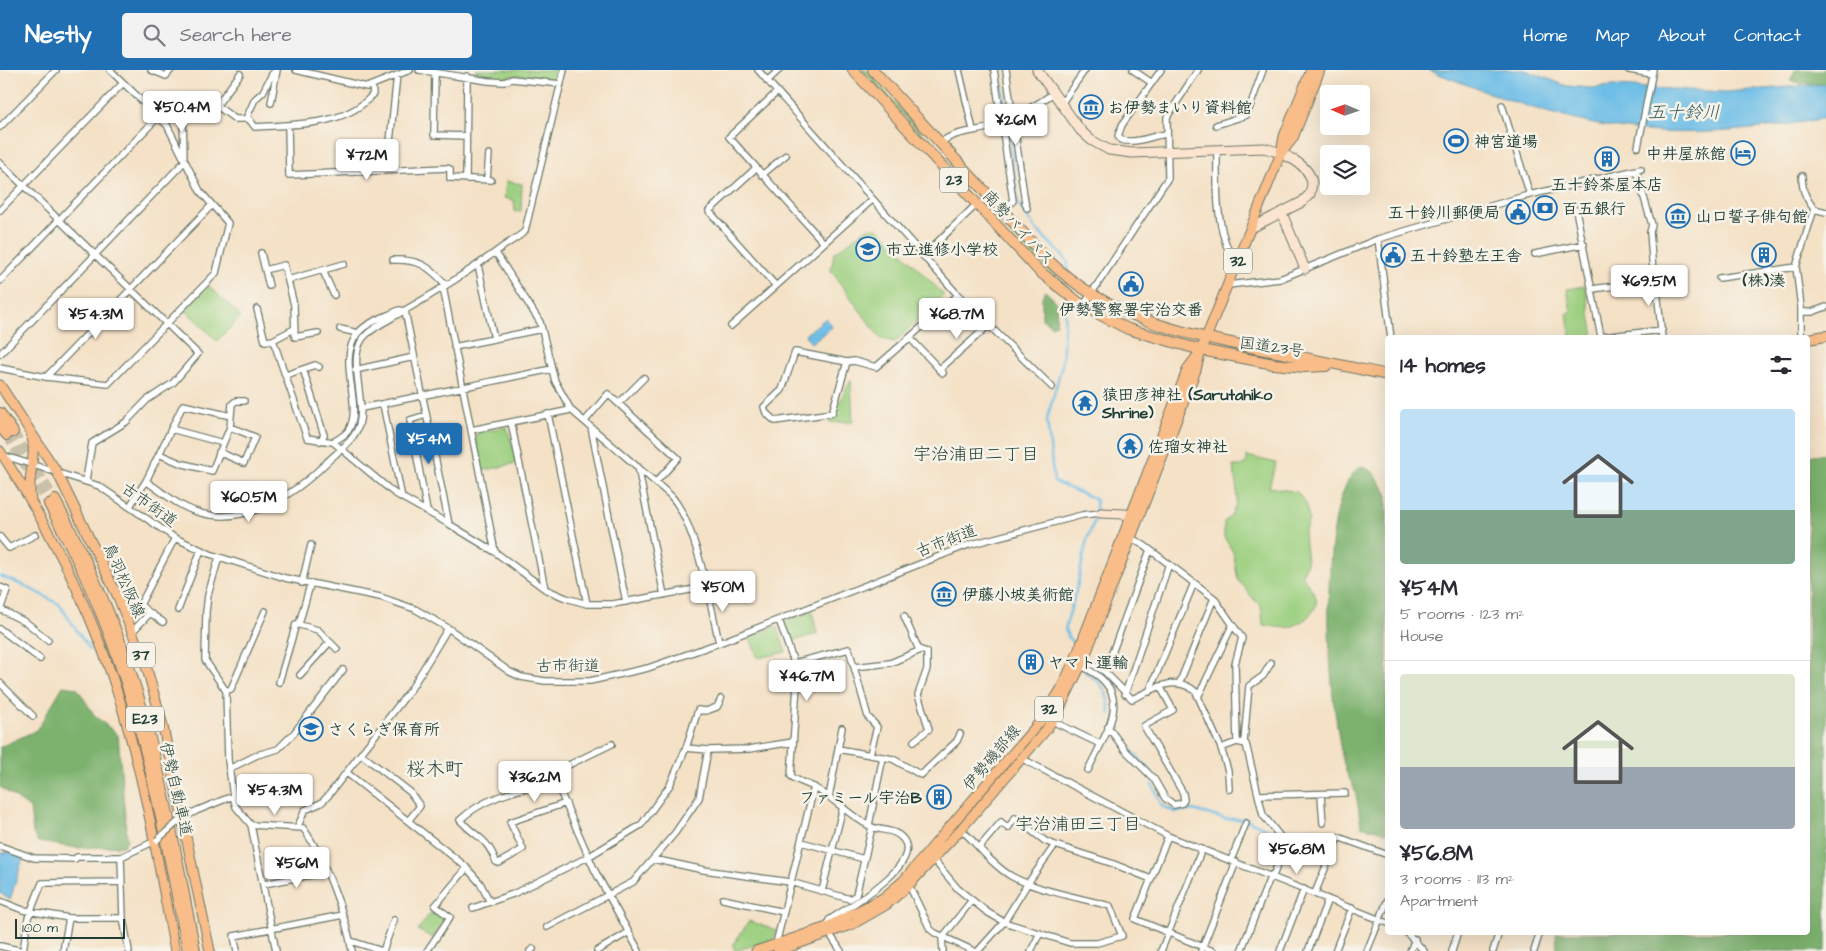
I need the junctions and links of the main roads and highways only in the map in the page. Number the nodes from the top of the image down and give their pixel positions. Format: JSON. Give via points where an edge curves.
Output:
{"nodes":[{"id":1,"x":853,"y":70,"type":"edge"},
{"id":2,"x":1311,"y":70,"type":"edge"},
{"id":3,"x":1320,"y":70,"type":"edge"},
{"id":4,"x":879,"y":72,"type":"edge"},
{"id":5,"x":1281,"y":154,"type":"junction"},
{"id":6,"x":1826,"y":336,"type":"edge"},
{"id":7,"x":1206,"y":338,"type":"junction"},
{"id":8,"x":1810,"y":338,"type":"edge"},
{"id":9,"x":1201,"y":350,"type":"junction"},
{"id":10,"x":1339,"y":364,"type":"junction"},
{"id":11,"x":1385,"y":374,"type":"edge"},
{"id":12,"x":0,"y":385,"type":"edge"},
{"id":13,"x":0,"y":413,"type":"edge"},
{"id":14,"x":27,"y":424,"type":"junction"},
{"id":15,"x":0,"y":426,"type":"edge"},
{"id":16,"x":1,"y":454,"type":"edge"},
{"id":17,"x":34,"y":508,"type":"junction"},
{"id":18,"x":1135,"y":517,"type":"junction"},
{"id":19,"x":1018,"y":756,"type":"junction"},
{"id":20,"x":828,"y":930,"type":"junction"},
{"id":21,"x":777,"y":947,"type":"edge"},
{"id":22,"x":175,"y":951,"type":"edge"},
{"id":23,"x":188,"y":951,"type":"edge"},
{"id":24,"x":195,"y":951,"type":"edge"},
{"id":25,"x":210,"y":951,"type":"edge"},
{"id":26,"x":756,"y":951,"type":"edge"}],
"edges":[{"from":1,"to":9,"type":"highway","name":"南勢バイパス","number":"23","via":[[1058,288],[1083,306],[1128,329]]},
{"from":2,"to":5,"type":"main road","name":"伊勢磯部線","number":"32","via":[[1284,136]]},
{"from":3,"to":5,"type":"main road","name":"伊勢磯部線","number":"32","via":[[1293,138]]},
{"from":4,"to":7,"type":"highway","name":"南勢バイパス","number":"23","via":[[1060,272],[1090,294],[1132,317]]},
{"from":5,"to":7,"type":"main road","name":"伊勢磯部線","number":"32"},
{"from":6,"to":8,"type":"highway"},
{"from":7,"to":9,"type":"main road","name":"伊勢磯部線","number":"32"},
{"from":7,"to":10,"type":"highway","name":"国道23号","number":"23"},
{"from":9,"to":10,"type":"highway","name":"国道23号","number":"23","via":[[1274,364],[1305,367]]},
{"from":9,"to":18,"type":"main road","name":"伊勢磯部線","number":"32","via":[[1196,370]]},
{"from":10,"to":11,"type":"highway","name":"国道23号","number":"23"},
{"from":12,"to":14,"type":"main road","name":"鳥羽松阪線","number":"37"},
{"from":13,"to":15,"type":"highway","via":[[10,434]]},
{"from":14,"to":17,"type":"main road","via":[[34,444],[30,493]]},
{"from":14,"to":25,"type":"main road","name":"鳥羽松阪線","number":"37","via":[[57,472],[95,547],[146,669],[162,722]]},
{"from":16,"to":17,"type":"main road","number":"37"},
{"from":17,"to":22,"type":"main road","number":"37","via":[[63,561],[95,633],[129,732],[155,841]]},
{"from":18,"to":19,"type":"main road","name":"伊勢磯部線","number":"32","via":[[1061,689]]},
{"from":18,"to":19,"type":"main road","name":"伊勢磯部線","number":"32","via":[[1131,538],[1082,663],[1052,721]]},
{"from":19,"to":20,"type":"main road","name":"伊勢磯部線","number":"32","via":[[903,881],[884,898]]},
{"from":19,"to":20,"type":"main road","name":"伊勢磯部線","number":"32","via":[[960,829],[909,885],[871,914]]},
{"from":20,"to":21,"type":"main road","name":"伊勢磯部線","number":"32"},
{"from":21,"to":26,"type":"main road","name":"伊勢磯部線","number":"32"},
{"from":23,"to":24,"type":"highway","name":"伊勢自動車道","number":"E23","via":[[152,775],[130,695],[86,578],[52,502],[93,574],[137,692],[168,814]]}]}
